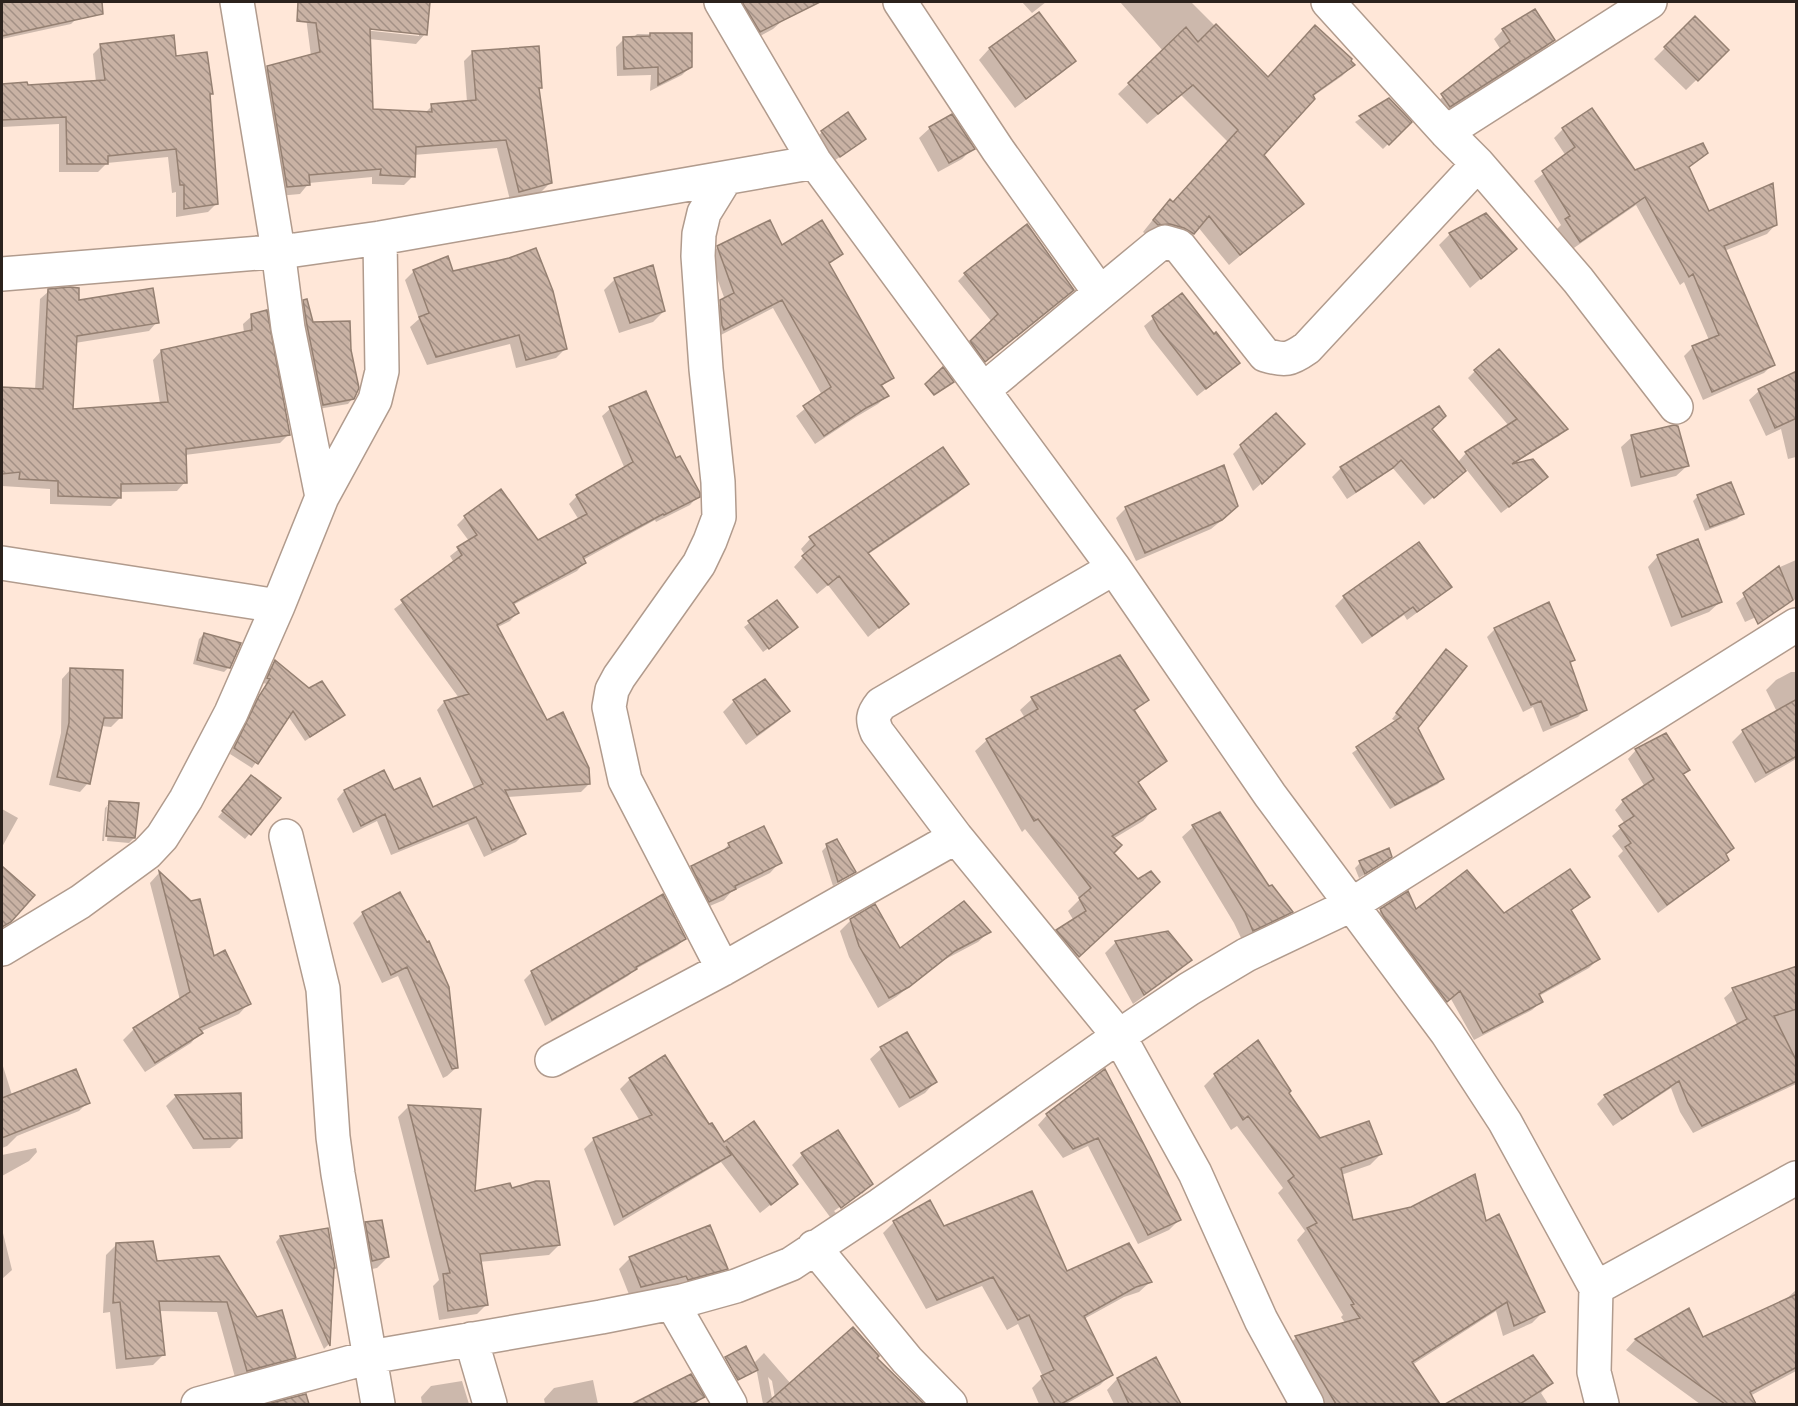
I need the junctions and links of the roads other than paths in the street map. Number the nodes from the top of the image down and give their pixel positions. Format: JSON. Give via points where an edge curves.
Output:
{"nodes":[{"id":1,"x":237,"y":2,"type":"edge"},
{"id":2,"x":720,"y":2,"type":"edge"},
{"id":3,"x":900,"y":2,"type":"edge"},
{"id":4,"x":1328,"y":2,"type":"edge"},
{"id":5,"x":1650,"y":2,"type":"edge"},
{"id":6,"x":1446,"y":132,"type":"junction"},
{"id":7,"x":816,"y":162,"type":"junction"},
{"id":8,"x":1478,"y":164,"type":"junction"},
{"id":9,"x":725,"y":179,"type":"junction"},
{"id":10,"x":380,"y":238,"type":"junction"},
{"id":11,"x":278,"y":250,"type":"junction"},
{"id":12,"x":2,"y":274,"type":"edge"},
{"id":13,"x":1100,"y":293,"type":"junction"},
{"id":14,"x":983,"y":390,"type":"junction"},
{"id":15,"x":1676,"y":407,"type":"dead end"},
{"id":16,"x":322,"y":497,"type":"junction"},
{"id":17,"x":2,"y":563,"type":"edge"},
{"id":18,"x":1114,"y":568,"type":"junction"},
{"id":19,"x":278,"y":606,"type":"junction"},
{"id":20,"x":1797,"y":625,"type":"edge"},
{"id":21,"x":286,"y":836,"type":"dead end"},
{"id":22,"x":956,"y":837,"type":"junction"},
{"id":23,"x":1351,"y":905,"type":"junction"},
{"id":24,"x":2,"y":949,"type":"edge"},
{"id":25,"x":723,"y":969,"type":"junction"},
{"id":26,"x":1119,"y":1036,"type":"junction"},
{"id":27,"x":552,"y":1060,"type":"dead end"},
{"id":28,"x":1797,"y":1178,"type":"edge"},
{"id":29,"x":814,"y":1247,"type":"junction"},
{"id":30,"x":1596,"y":1287,"type":"junction"},
{"id":31,"x":672,"y":1302,"type":"junction"},
{"id":32,"x":471,"y":1339,"type":"junction"},
{"id":33,"x":370,"y":1357,"type":"junction"},
{"id":34,"x":198,"y":1404,"type":"edge"},
{"id":35,"x":378,"y":1404,"type":"edge"},
{"id":36,"x":490,"y":1404,"type":"edge"},
{"id":37,"x":730,"y":1404,"type":"edge"},
{"id":38,"x":950,"y":1404,"type":"edge"},
{"id":39,"x":1307,"y":1404,"type":"edge"},
{"id":40,"x":1602,"y":1404,"type":"edge"}],
"edges":[{"from":1,"to":11,"type":"street"},
{"from":2,"to":7,"type":"street"},
{"from":3,"to":13,"type":"street","via":[[998,150]]},
{"from":4,"to":6,"type":"street"},
{"from":5,"to":6,"type":"street"},
{"from":6,"to":8,"type":"street"},
{"from":7,"to":9,"type":"street"},
{"from":7,"to":14,"type":"street"},
{"from":8,"to":13,"type":"street","via":[[1307,348],[1293,358],[1279,360],[1265,355],[1179,246],[1172,243],[1157,246]]},
{"from":8,"to":15,"type":"street","via":[[1578,280]]},
{"from":9,"to":10,"type":"street"},
{"from":9,"to":25,"type":"street","via":[[704,213],[698,256],[719,517],[699,564],[619,677],[609,707],[625,780]]},
{"from":10,"to":11,"type":"street"},
{"from":10,"to":16,"type":"street","via":[[382,371],[375,400]]},
{"from":11,"to":12,"type":"street"},
{"from":11,"to":16,"type":"street","via":[[288,328]]},
{"from":13,"to":14,"type":"street"},
{"from":14,"to":18,"type":"street"},
{"from":16,"to":19,"type":"street"},
{"from":17,"to":19,"type":"street"},
{"from":18,"to":22,"type":"street","via":[[881,704],[874,713],[877,732]]},
{"from":18,"to":23,"type":"street"},
{"from":19,"to":24,"type":"street","via":[[231,713],[162,837],[90,896]]},
{"from":20,"to":23,"type":"street"},
{"from":21,"to":33,"type":"street","via":[[323,989],[337,1165]]},
{"from":22,"to":25,"type":"street"},
{"from":22,"to":26,"type":"street"},
{"from":23,"to":26,"type":"street","via":[[1246,955]]},
{"from":23,"to":30,"type":"street","via":[[1447,1033],[1505,1122]]},
{"from":25,"to":27,"type":"street"},
{"from":26,"to":29,"type":"street","via":[[880,1205]]},
{"from":26,"to":39,"type":"street","via":[[1195,1173],[1261,1320]]},
{"from":28,"to":30,"type":"street"},
{"from":29,"to":31,"type":"street","via":[[791,1264],[736,1286]]},
{"from":29,"to":38,"type":"street","via":[[907,1360]]},
{"from":30,"to":40,"type":"street","via":[[1594,1372]]},
{"from":31,"to":32,"type":"street"},
{"from":31,"to":37,"type":"street"},
{"from":32,"to":33,"type":"street"},
{"from":32,"to":36,"type":"street"},
{"from":33,"to":34,"type":"street"},
{"from":33,"to":35,"type":"street"}]}
